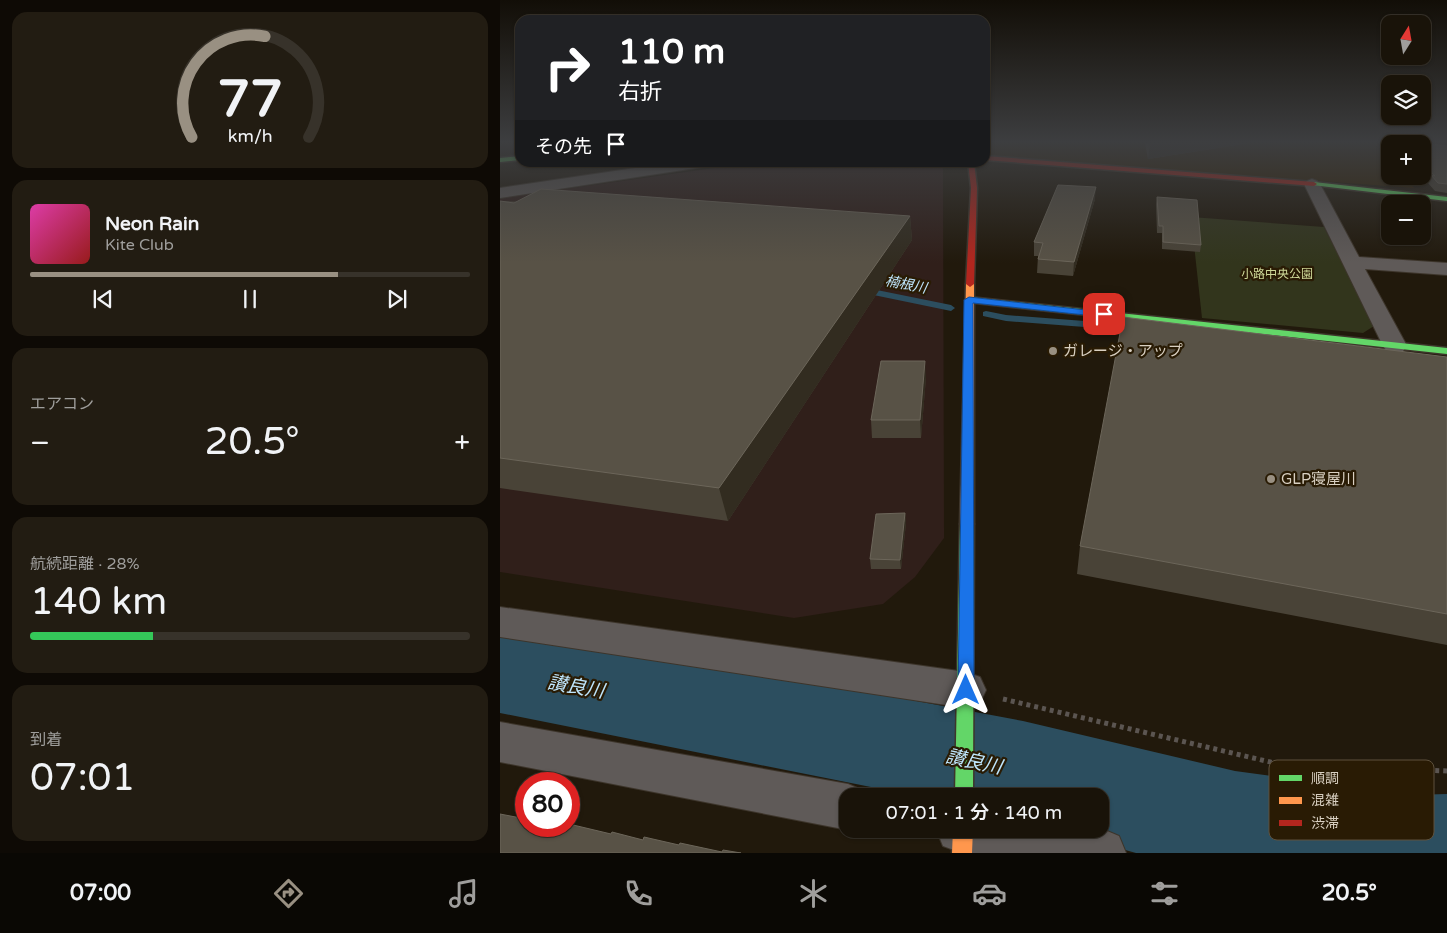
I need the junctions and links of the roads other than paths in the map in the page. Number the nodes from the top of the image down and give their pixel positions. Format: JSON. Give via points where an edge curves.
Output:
{"nodes":[{"id":1,"x":569,"y":183,"type":"edge"},
{"id":2,"x":973,"y":183,"type":"edge"},
{"id":3,"x":1297,"y":183,"type":"edge"},
{"id":4,"x":1312,"y":184,"type":"junction"},
{"id":5,"x":500,"y":193,"type":"edge"},
{"id":6,"x":1447,"y":199,"type":"edge"},
{"id":7,"x":1352,"y":262,"type":"junction"},
{"id":8,"x":1447,"y":269,"type":"edge"},
{"id":9,"x":969,"y":300,"type":"junction"},
{"id":10,"x":1395,"y":346,"type":"junction"},
{"id":11,"x":1447,"y":351,"type":"edge"},
{"id":12,"x":500,"y":622,"type":"edge"},
{"id":13,"x":965,"y":699,"type":"junction"},
{"id":14,"x":500,"y":742,"type":"edge"},
{"id":15,"x":964,"y":788,"type":"edge"},
{"id":16,"x":839,"y":805,"type":"edge"},
{"id":17,"x":962,"y":838,"type":"edge"},
{"id":18,"x":1014,"y":838,"type":"edge"},
{"id":19,"x":962,"y":853,"type":"edge"},
{"id":20,"x":1102,"y":853,"type":"edge"}],
"edges":[{"from":1,"to":5,"type":"street"},
{"from":2,"to":9,"type":"main road"},
{"from":3,"to":4,"type":"main road"},
{"from":4,"to":6,"type":"main road"},
{"from":4,"to":7,"type":"street"},
{"from":7,"to":8,"type":"street"},
{"from":7,"to":10,"type":"street"},
{"from":9,"to":10,"type":"main road"},
{"from":9,"to":13,"type":"main road"},
{"from":10,"to":11,"type":"main road"},
{"from":12,"to":13,"type":"street"},
{"from":13,"to":15,"type":"main road"},
{"from":14,"to":16,"type":"street"},
{"from":17,"to":19,"type":"main road"},
{"from":18,"to":20,"type":"street"}]}
